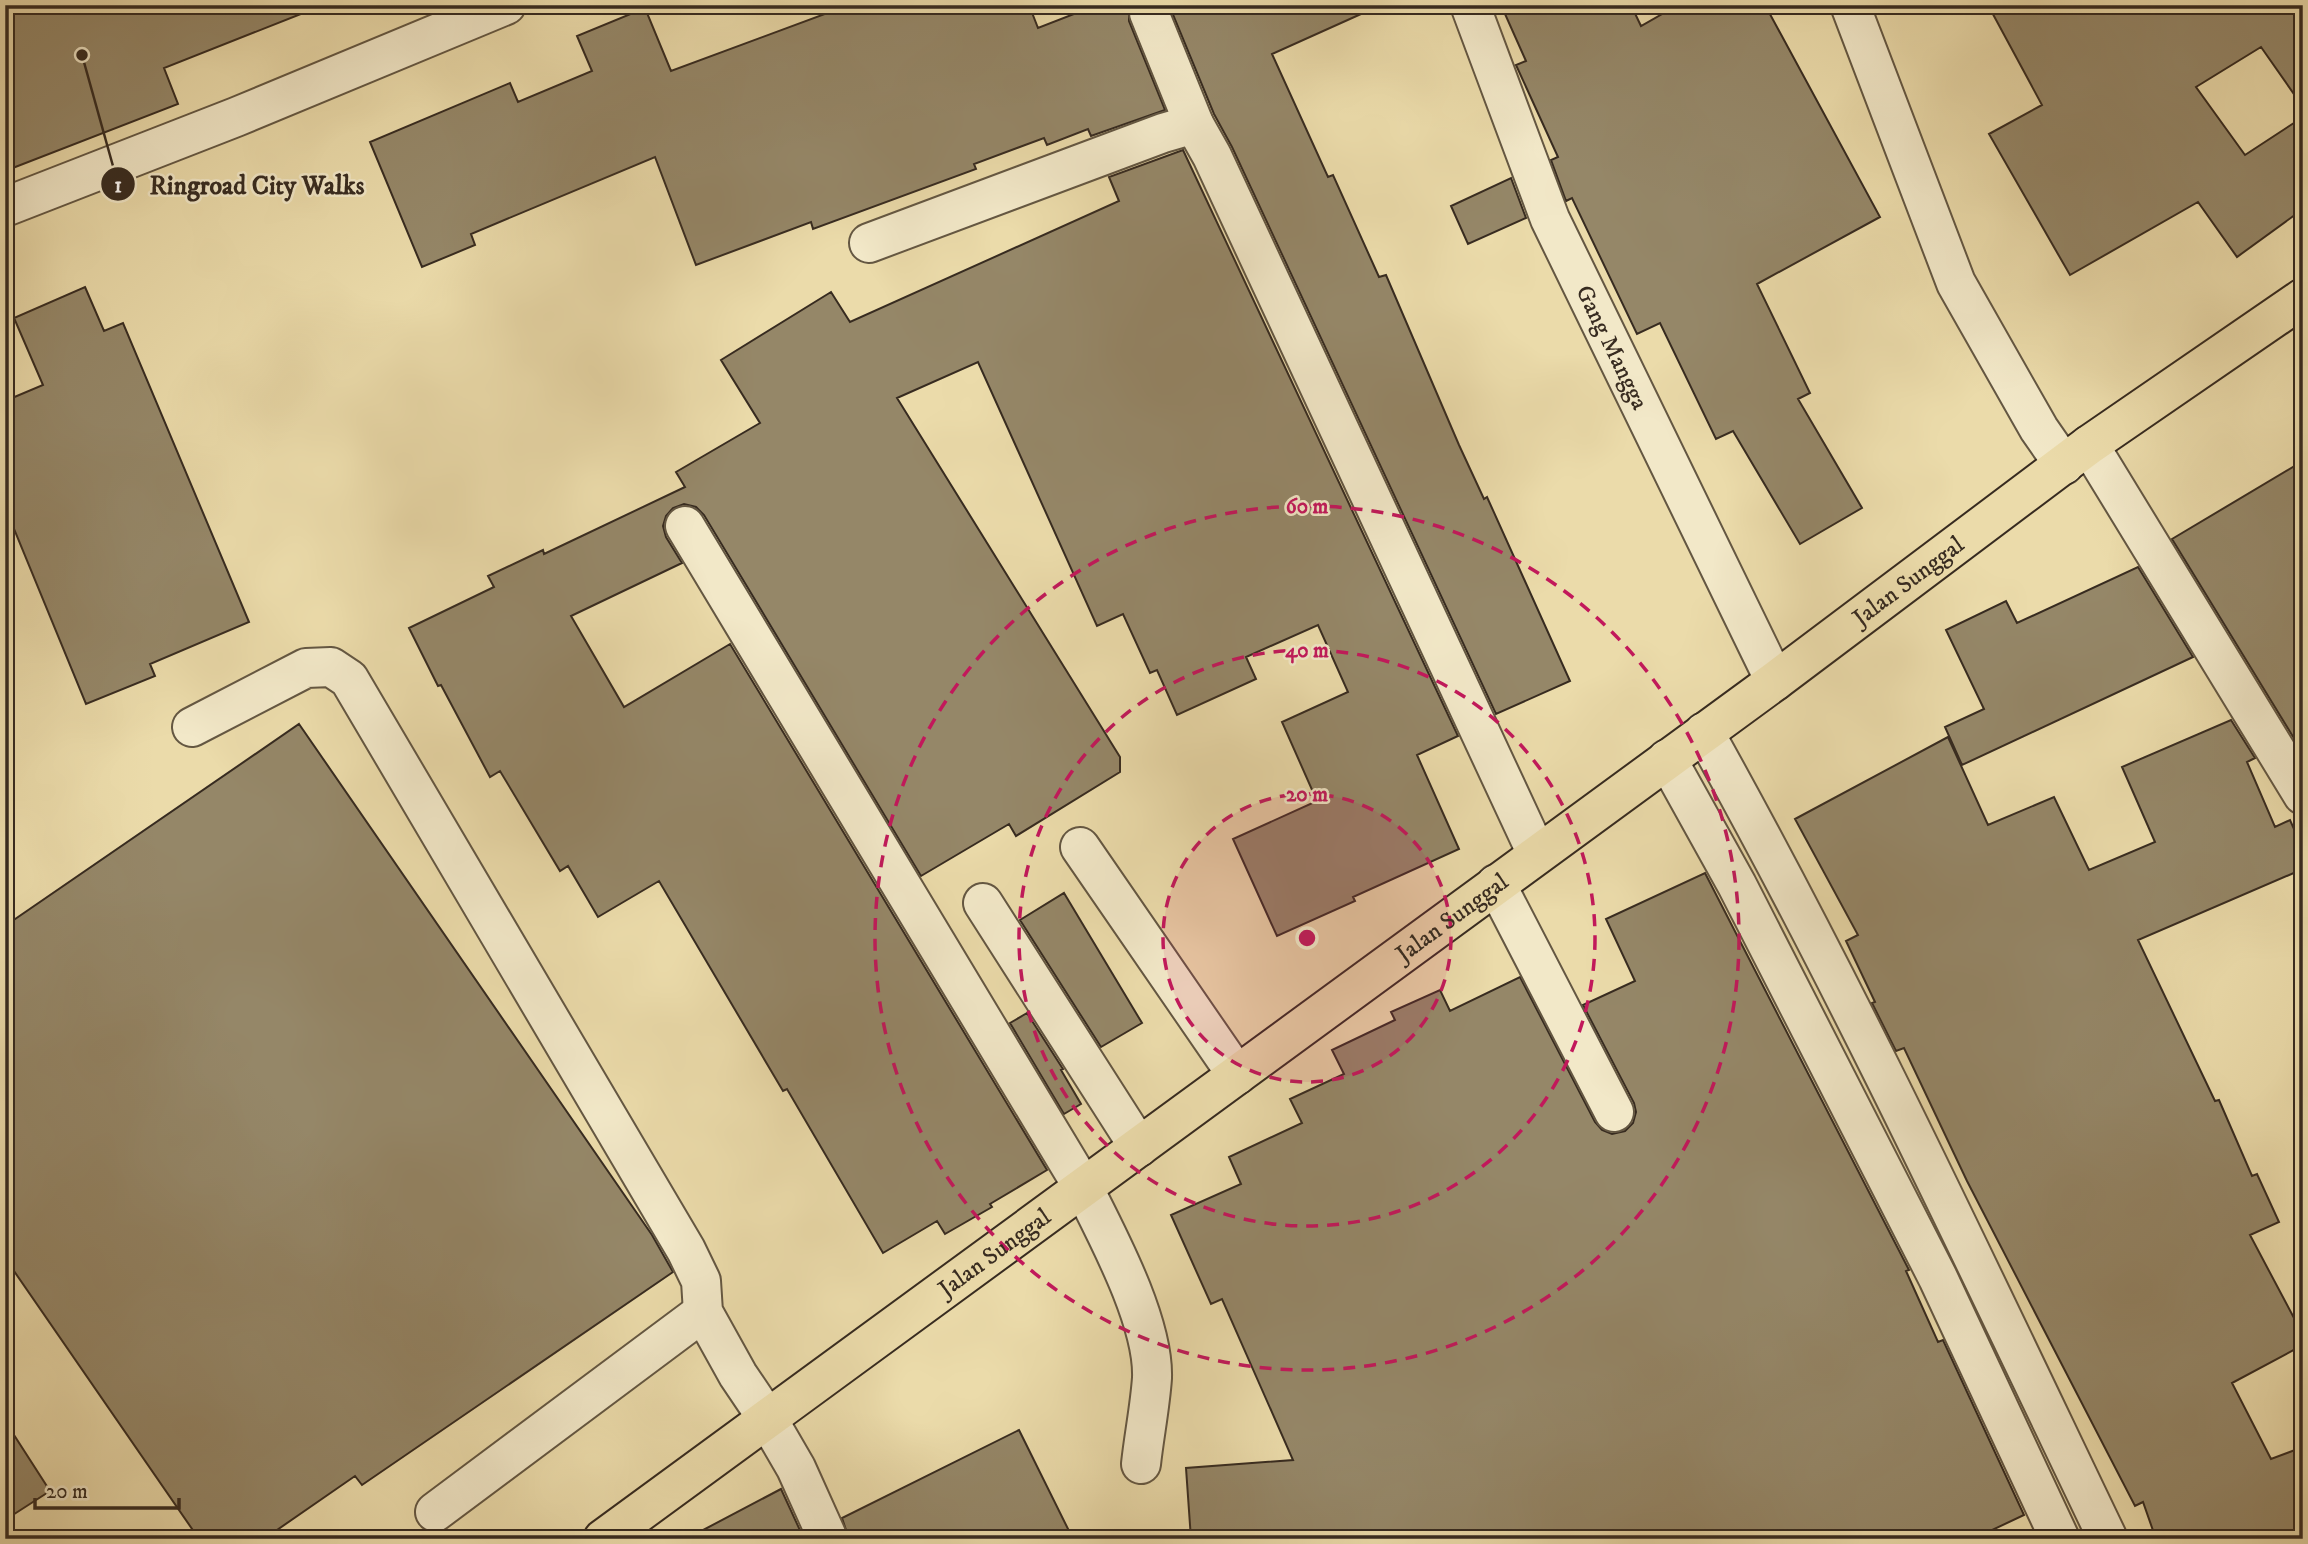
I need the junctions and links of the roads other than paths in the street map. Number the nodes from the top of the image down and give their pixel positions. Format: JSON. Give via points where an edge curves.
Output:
{"nodes":[{"id":1,"x":506,"y":5,"type":"edge"},
{"id":2,"x":1470,"y":5,"type":"edge"},
{"id":3,"x":1850,"y":5,"type":"edge"},
{"id":4,"x":1149,"y":13,"type":"dead end"},
{"id":5,"x":1194,"y":124,"type":"junction"},
{"id":6,"x":5,"y":207,"type":"edge"},
{"id":7,"x":869,"y":243,"type":"dead end"},
{"id":8,"x":2303,"y":298,"type":"edge"},
{"id":9,"x":2076,"y":455,"type":"junction"},
{"id":10,"x":685,"y":526,"type":"dead end"},
{"id":11,"x":1775,"y":681,"type":"junction"},
{"id":12,"x":192,"y":727,"type":"dead end"},
{"id":13,"x":1704,"y":732,"type":"junction"},
{"id":14,"x":1667,"y":759,"type":"junction"},
{"id":15,"x":2303,"y":794,"type":"edge"},
{"id":16,"x":1080,"y":847,"type":"dead end"},
{"id":17,"x":1537,"y":854,"type":"junction"},
{"id":18,"x":1496,"y":884,"type":"junction"},
{"id":19,"x":983,"y":903,"type":"dead end"},
{"id":20,"x":1237,"y":1075,"type":"junction"},
{"id":21,"x":1614,"y":1112,"type":"dead end"},
{"id":22,"x":1139,"y":1147,"type":"junction"},
{"id":23,"x":1083,"y":1187,"type":"junction"},
{"id":24,"x":1974,"y":1258,"type":"junction"},
{"id":25,"x":1938,"y":1278,"type":"junction"},
{"id":26,"x":703,"y":1312,"type":"junction"},
{"id":27,"x":767,"y":1418,"type":"junction"},
{"id":28,"x":1141,"y":1464,"type":"dead end"},
{"id":29,"x":435,"y":1512,"type":"dead end"},
{"id":30,"x":603,"y":1539,"type":"edge"},
{"id":31,"x":828,"y":1539,"type":"edge"},
{"id":32,"x":2060,"y":1539,"type":"edge"},
{"id":33,"x":2108,"y":1539,"type":"edge"}],
"edges":[{"from":1,"to":6,"type":"street"},
{"from":2,"to":11,"type":"street","name":"Gang Mangga","via":[[1550,219]]},
{"from":3,"to":9,"type":"street","via":[[1956,282],[2039,429]]},
{"from":4,"to":5,"type":"street"},
{"from":5,"to":7,"type":"street"},
{"from":5,"to":17,"type":"street"},
{"from":8,"to":9,"type":"main road","name":"Jalan Sunggal"},
{"from":9,"to":11,"type":"main road","name":"Jalan Sunggal"},
{"from":9,"to":15,"type":"street","via":[[2138,522]]},
{"from":10,"to":23,"type":"street"},
{"from":11,"to":13,"type":"main road","name":"Jalan Sunggal"},
{"from":12,"to":26,"type":"street","via":[[306,668],[331,667],[349,679],[687,1250],[701,1281]]},
{"from":13,"to":14,"type":"main road","name":"Jalan Sunggal"},
{"from":13,"to":24,"type":"street","via":[[1774,857]]},
{"from":14,"to":17,"type":"main road","name":"Jalan Sunggal"},
{"from":14,"to":25,"type":"street","via":[[1737,885]]},
{"from":16,"to":20,"type":"street"},
{"from":17,"to":18,"type":"main road","name":"Jalan Sunggal"},
{"from":18,"to":20,"type":"main road","name":"Jalan Sunggal"},
{"from":18,"to":21,"type":"street"},
{"from":19,"to":22,"type":"street"},
{"from":20,"to":22,"type":"main road","name":"Jalan Sunggal"},
{"from":22,"to":23,"type":"main road","name":"Jalan Sunggal"},
{"from":23,"to":27,"type":"main road","name":"Jalan Sunggal"},
{"from":23,"to":28,"type":"street","via":[[1114,1248],[1145,1327],[1152,1377]]},
{"from":24,"to":25,"type":"street"},
{"from":24,"to":33,"type":"street"},
{"from":25,"to":32,"type":"street"},
{"from":26,"to":27,"type":"street"},
{"from":26,"to":29,"type":"street"},
{"from":27,"to":30,"type":"main road","name":"Jalan Sunggal"},
{"from":27,"to":31,"type":"street"}]}
